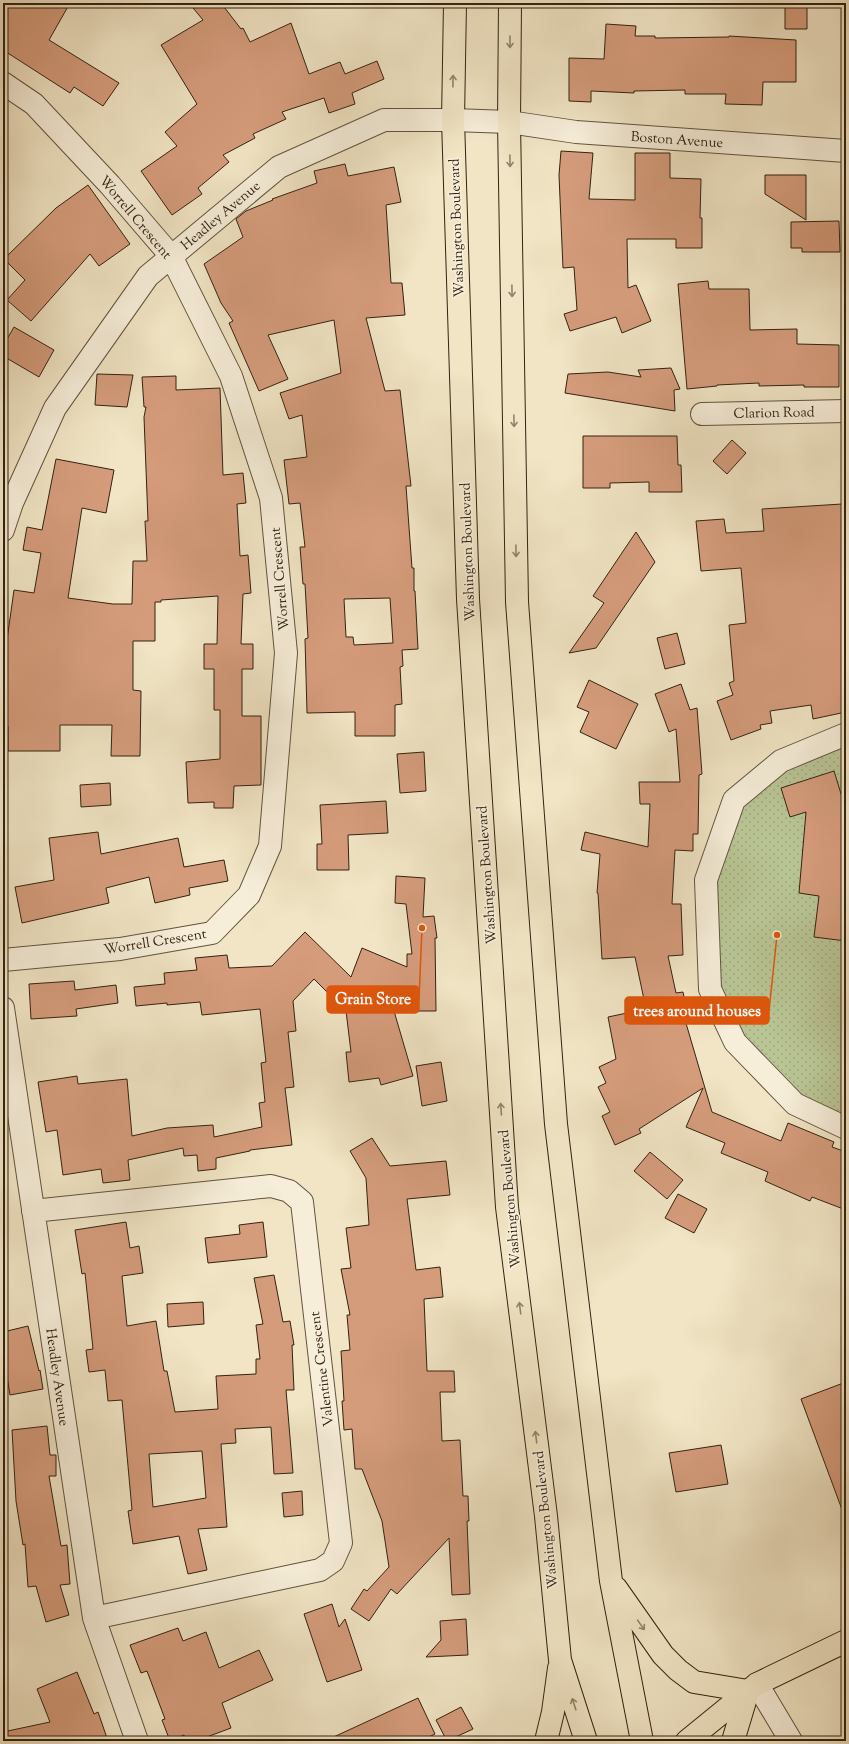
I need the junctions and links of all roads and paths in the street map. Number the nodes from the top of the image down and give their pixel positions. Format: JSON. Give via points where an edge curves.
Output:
{"nodes":[{"id":1,"x":454,"y":3,"type":"edge"},
{"id":2,"x":510,"y":3,"type":"edge"},
{"id":3,"x":3,"y":83,"type":"edge"},
{"id":4,"x":452,"y":120,"type":"junction"},
{"id":5,"x":509,"y":122,"type":"junction"},
{"id":6,"x":846,"y":151,"type":"edge"},
{"id":7,"x":171,"y":256,"type":"junction"},
{"id":8,"x":846,"y":411,"type":"edge"},
{"id":9,"x":702,"y":414,"type":"dead end"},
{"id":10,"x":3,"y":530,"type":"edge"},
{"id":11,"x":846,"y":734,"type":"edge"},
{"id":12,"x":3,"y":960,"type":"edge"},
{"id":13,"x":3,"y":1008,"type":"edge"},
{"id":14,"x":10,"y":1095,"type":"edge"},
{"id":15,"x":846,"y":1128,"type":"edge"},
{"id":16,"x":33,"y":1211,"type":"junction"},
{"id":17,"x":611,"y":1581,"type":"junction"},
{"id":18,"x":94,"y":1618,"type":"junction"},
{"id":19,"x":846,"y":1641,"type":"edge"},
{"id":20,"x":560,"y":1660,"type":"junction"},
{"id":21,"x":753,"y":1687,"type":"junction"},
{"id":22,"x":137,"y":1741,"type":"edge"},
{"id":23,"x":546,"y":1741,"type":"edge"},
{"id":24,"x":586,"y":1741,"type":"edge"},
{"id":25,"x":642,"y":1741,"type":"edge"},
{"id":26,"x":687,"y":1741,"type":"edge"},
{"id":27,"x":733,"y":1741,"type":"edge"},
{"id":28,"x":790,"y":1741,"type":"edge"}],
"edges":[{"from":4,"to":1,"type":"main road","name":"Washington Boulevard","one_way":true},
{"from":2,"to":5,"type":"main road","one_way":true},
{"from":3,"to":7,"type":"street","name":"Worrell Crescent","via":[[34,104]]},
{"from":4,"to":5,"type":"street","name":"Headley Avenue"},
{"from":4,"to":7,"type":"street","name":"Headley Avenue","via":[[384,120],[279,167]]},
{"from":20,"to":4,"type":"main road","name":"Washington Boulevard","one_way":true,"via":[[546,1516],[507,1207],[468,598]]},
{"from":5,"to":6,"type":"street","name":"Boston Avenue","via":[[576,132]]},
{"from":5,"to":17,"type":"main road","one_way":true,"via":[[517,602],[556,1124]]},
{"from":7,"to":10,"type":"street","name":"Headley Avenue","via":[[148,276],[54,408],[12,503]]},
{"from":7,"to":12,"type":"street","name":"Worrell Crescent","via":[[231,376],[271,498],[286,653],[270,846],[249,894],[212,933],[120,949]]},
{"from":8,"to":9,"type":"street","name":"Clarion Road"},
{"from":11,"to":15,"type":"street","via":[[781,761],[734,800],[706,880],[710,989],[735,1042],[795,1104]]},
{"from":13,"to":14,"type":"street","name":"Headley Avenue"},
{"from":14,"to":16,"type":"street","name":"Headley Avenue"},
{"from":16,"to":18,"type":"street","name":"Headley Avenue"},
{"from":16,"to":18,"type":"street","name":"Valentine Crescent","via":[[271,1186],[288,1190],[302,1202],[340,1543],[333,1561],[320,1570]]},
{"from":17,"to":21,"type":"main road","one_way":true,"via":[[663,1655],[694,1682]]},
{"from":17,"to":25,"type":"main road"},
{"from":18,"to":22,"type":"street","name":"Headley Avenue"},
{"from":19,"to":21,"type":"main road"},
{"from":20,"to":23,"type":"main road"},
{"from":24,"to":20,"type":"main road","name":"Washington Boulevard","one_way":true},
{"from":21,"to":26,"type":"main road"},
{"from":21,"to":27,"type":"main road"},
{"from":21,"to":28,"type":"street"}]}
